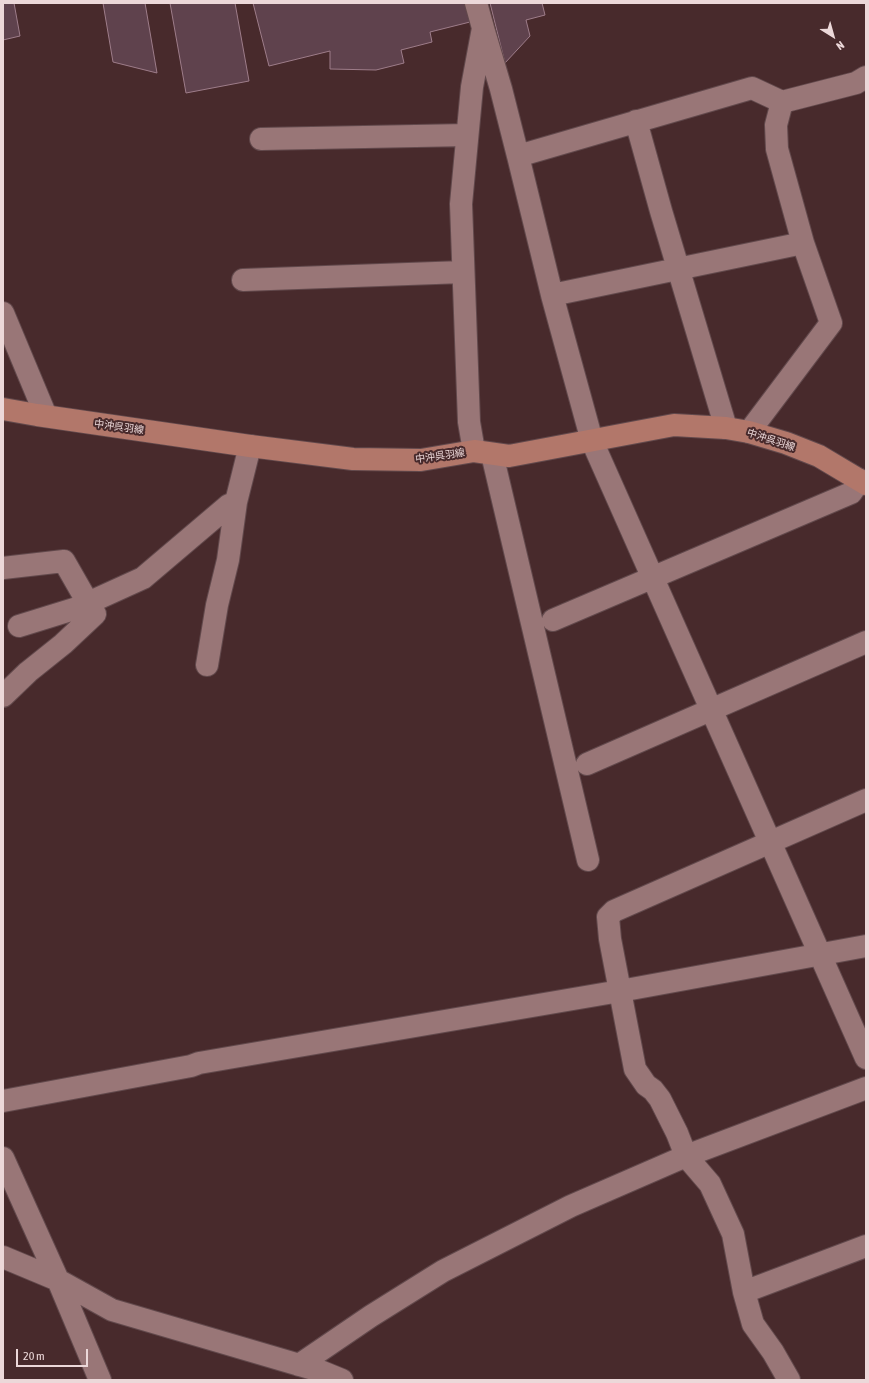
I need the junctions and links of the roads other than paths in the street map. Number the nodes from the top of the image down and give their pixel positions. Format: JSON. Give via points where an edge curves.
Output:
{"nodes":[{"id":1,"x":476,"y":3,"type":"edge"},
{"id":2,"x":482,"y":28,"type":"junction"},
{"id":3,"x":866,"y":77,"type":"edge"},
{"id":4,"x":782,"y":102,"type":"junction"},
{"id":5,"x":636,"y":121,"type":"junction"},
{"id":6,"x":468,"y":135,"type":"junction"},
{"id":7,"x":261,"y":139,"type":"dead end"},
{"id":8,"x":518,"y":156,"type":"junction"},
{"id":9,"x":803,"y":243,"type":"junction"},
{"id":10,"x":678,"y":269,"type":"junction"},
{"id":11,"x":463,"y":272,"type":"junction"},
{"id":12,"x":243,"y":280,"type":"dead end"},
{"id":13,"x":552,"y":295,"type":"junction"},
{"id":14,"x":3,"y":313,"type":"edge"},
{"id":15,"x":3,"y":409,"type":"edge"},
{"id":16,"x":46,"y":416,"type":"junction"},
{"id":17,"x":726,"y":428,"type":"junction"},
{"id":18,"x":749,"y":432,"type":"junction"},
{"id":19,"x":592,"y":441,"type":"junction"},
{"id":20,"x":250,"y":446,"type":"junction"},
{"id":21,"x":483,"y":452,"type":"junction"},
{"id":22,"x":864,"y":486,"type":"edge"},
{"id":23,"x":236,"y":502,"type":"junction"},
{"id":24,"x":3,"y":568,"type":"edge"},
{"id":25,"x":653,"y":577,"type":"junction"},
{"id":26,"x":88,"y":603,"type":"junction"},
{"id":27,"x":554,"y":620,"type":"dead end"},
{"id":28,"x":19,"y":626,"type":"dead end"},
{"id":29,"x":866,"y":642,"type":"edge"},
{"id":30,"x":207,"y":665,"type":"dead end"},
{"id":31,"x":3,"y":696,"type":"edge"},
{"id":32,"x":712,"y":710,"type":"junction"},
{"id":33,"x":587,"y":764,"type":"dead end"},
{"id":34,"x":866,"y":800,"type":"edge"},
{"id":35,"x":770,"y":843,"type":"junction"},
{"id":36,"x":588,"y":860,"type":"dead end"},
{"id":37,"x":866,"y":946,"type":"edge"},
{"id":38,"x":820,"y":954,"type":"junction"},
{"id":39,"x":620,"y":991,"type":"junction"},
{"id":40,"x":866,"y":1058,"type":"edge"},
{"id":41,"x":866,"y":1088,"type":"edge"},
{"id":42,"x":3,"y":1101,"type":"edge"},
{"id":43,"x":686,"y":1156,"type":"junction"},
{"id":44,"x":3,"y":1158,"type":"edge"},
{"id":45,"x":866,"y":1246,"type":"edge"},
{"id":46,"x":3,"y":1257,"type":"edge"},
{"id":47,"x":58,"y":1280,"type":"junction"},
{"id":48,"x":744,"y":1292,"type":"junction"},
{"id":49,"x":299,"y":1365,"type":"junction"},
{"id":50,"x":100,"y":1380,"type":"edge"},
{"id":51,"x":342,"y":1380,"type":"edge"},
{"id":52,"x":789,"y":1380,"type":"edge"}],
"edges":[{"from":1,"to":2,"type":"street"},
{"from":2,"to":6,"type":"street","via":[[472,88]]},
{"from":2,"to":8,"type":"street"},
{"from":3,"to":4,"type":"street","via":[[856,83]]},
{"from":4,"to":5,"type":"street","via":[[752,88]]},
{"from":4,"to":9,"type":"street","via":[[776,124],[778,150]]},
{"from":5,"to":8,"type":"street"},
{"from":5,"to":10,"type":"street"},
{"from":6,"to":7,"type":"street"},
{"from":6,"to":11,"type":"street","via":[[461,204]]},
{"from":8,"to":13,"type":"street"},
{"from":9,"to":10,"type":"street"},
{"from":9,"to":18,"type":"street","via":[[831,323]]},
{"from":10,"to":13,"type":"street"},
{"from":10,"to":17,"type":"street"},
{"from":11,"to":12,"type":"street"},
{"from":11,"to":21,"type":"street","via":[[469,422]]},
{"from":13,"to":19,"type":"street"},
{"from":14,"to":16,"type":"street"},
{"from":15,"to":16,"type":"main road","name":"中沖呉羽線"},
{"from":16,"to":20,"type":"main road","name":"中沖呉羽線"},
{"from":17,"to":18,"type":"main road","name":"中沖呉羽線"},
{"from":17,"to":19,"type":"main road","name":"中沖呉羽線","via":[[674,425]]},
{"from":18,"to":22,"type":"main road","name":"中沖呉羽線","via":[[818,456]]},
{"from":19,"to":21,"type":"main road","name":"中沖呉羽線","via":[[509,456]]},
{"from":19,"to":25,"type":"street"},
{"from":20,"to":21,"type":"main road","name":"中沖呉羽線","via":[[352,459],[421,460]]},
{"from":20,"to":23,"type":"street"},
{"from":21,"to":36,"type":"street"},
{"from":22,"to":25,"type":"street"},
{"from":23,"to":26,"type":"street","via":[[229,505],[143,578]]},
{"from":23,"to":30,"type":"street","via":[[228,560],[216,605]]},
{"from":24,"to":26,"type":"street","via":[[64,561]]},
{"from":25,"to":27,"type":"street"},
{"from":25,"to":32,"type":"street"},
{"from":26,"to":28,"type":"street"},
{"from":26,"to":31,"type":"street","via":[[95,614]]},
{"from":29,"to":32,"type":"street"},
{"from":32,"to":33,"type":"street"},
{"from":32,"to":35,"type":"street"},
{"from":34,"to":35,"type":"street"},
{"from":35,"to":38,"type":"street"},
{"from":35,"to":39,"type":"street","via":[[611,914],[610,939]]},
{"from":37,"to":38,"type":"street"},
{"from":38,"to":39,"type":"street"},
{"from":38,"to":40,"type":"street"},
{"from":39,"to":42,"type":"street","via":[[199,1063]]},
{"from":39,"to":43,"type":"street","via":[[635,1068],[646,1085],[660,1099]]},
{"from":41,"to":43,"type":"street"},
{"from":43,"to":48,"type":"street","via":[[710,1184],[733,1234]]},
{"from":43,"to":49,"type":"street","via":[[571,1206],[443,1271]]},
{"from":44,"to":47,"type":"street"},
{"from":45,"to":48,"type":"street"},
{"from":46,"to":47,"type":"street"},
{"from":47,"to":49,"type":"street","via":[[112,1310]]},
{"from":47,"to":50,"type":"street"},
{"from":48,"to":52,"type":"street","via":[[753,1324]]},
{"from":49,"to":51,"type":"street"}]}
